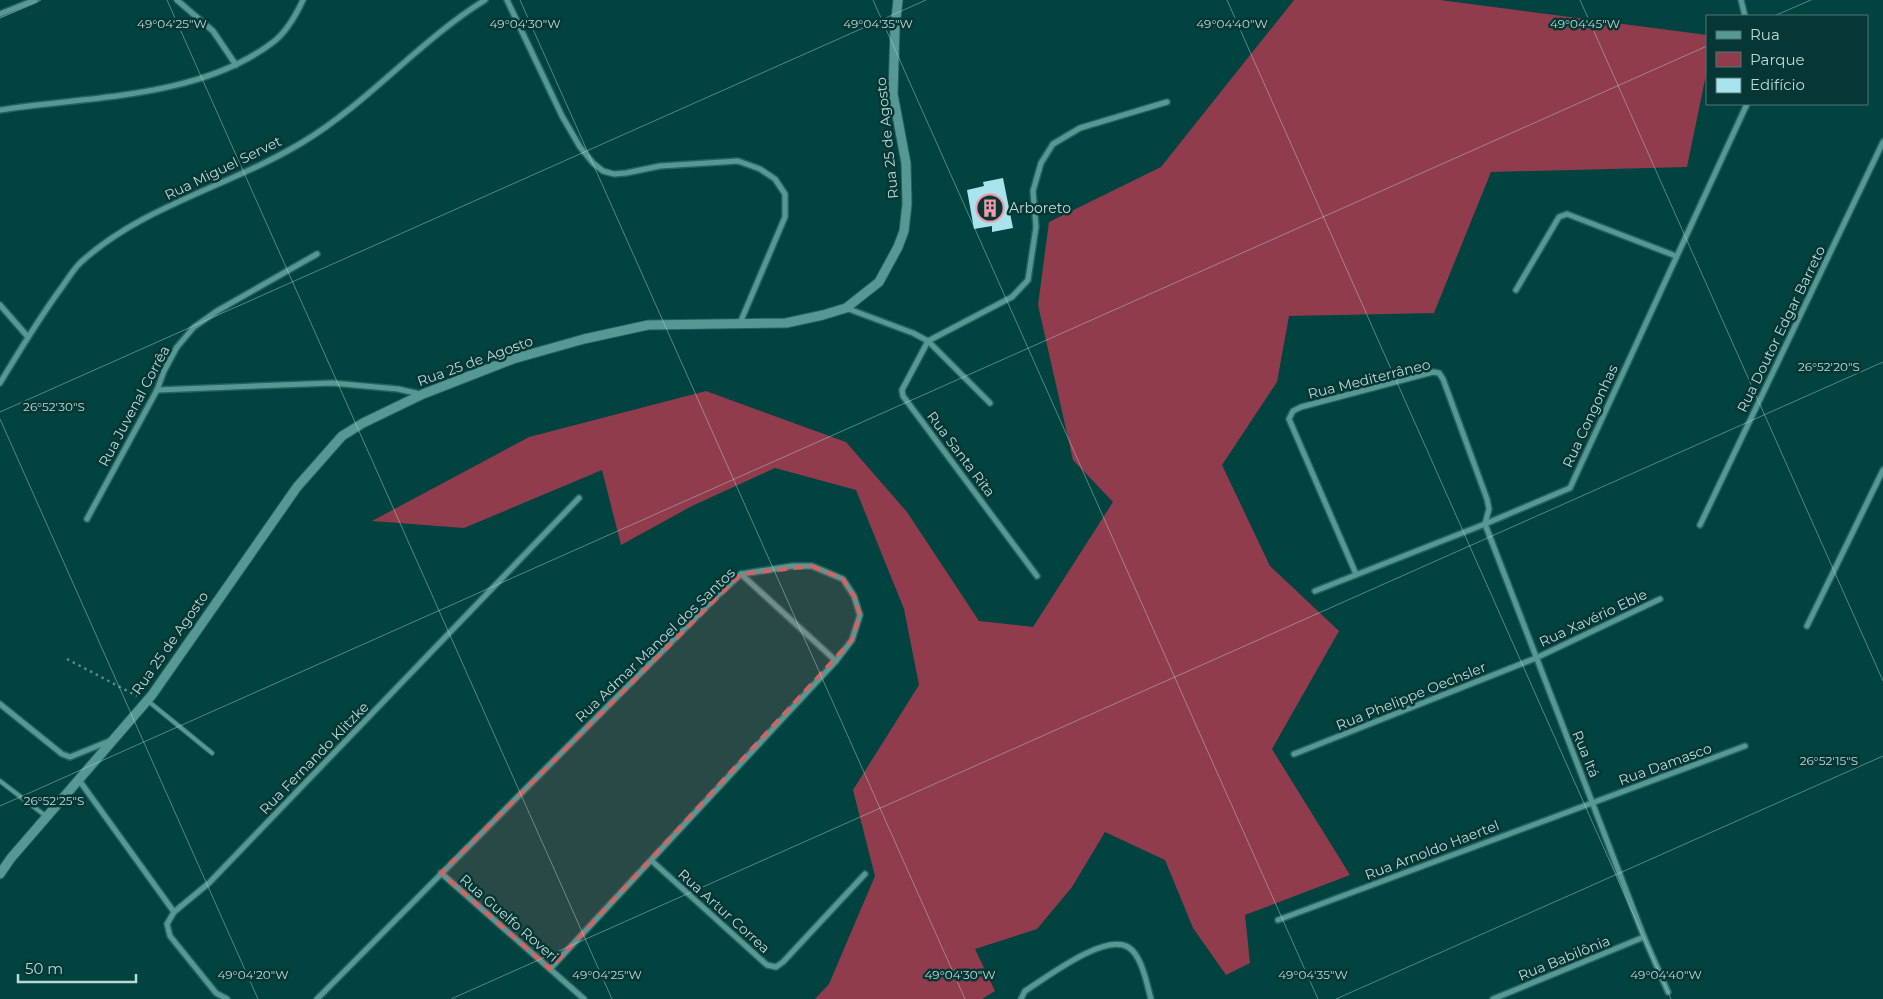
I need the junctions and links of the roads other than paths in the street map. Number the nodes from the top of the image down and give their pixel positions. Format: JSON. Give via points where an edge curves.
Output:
{"nodes":[{"id":1,"x":35,"y":0,"type":"edge"},
{"id":2,"x":177,"y":0,"type":"edge"},
{"id":3,"x":303,"y":0,"type":"edge"},
{"id":4,"x":485,"y":0,"type":"edge"},
{"id":5,"x":507,"y":0,"type":"edge"},
{"id":6,"x":898,"y":0,"type":"edge"},
{"id":7,"x":1741,"y":0,"type":"edge"},
{"id":8,"x":0,"y":14,"type":"edge"},
{"id":9,"x":1745,"y":15,"type":"edge"},
{"id":10,"x":236,"y":65,"type":"junction"},
{"id":11,"x":1167,"y":102,"type":"dead end"},
{"id":12,"x":1747,"y":105,"type":"edge"},
{"id":13,"x":0,"y":110,"type":"edge"},
{"id":14,"x":1883,"y":142,"type":"edge"},
{"id":15,"x":317,"y":254,"type":"dead end"},
{"id":16,"x":1676,"y":256,"type":"junction"},
{"id":17,"x":1516,"y":290,"type":"dead end"},
{"id":18,"x":0,"y":305,"type":"edge"},
{"id":19,"x":846,"y":308,"type":"junction"},
{"id":20,"x":740,"y":323,"type":"junction"},
{"id":21,"x":28,"y":337,"type":"junction"},
{"id":22,"x":928,"y":341,"type":"junction"},
{"id":23,"x":0,"y":383,"type":"edge"},
{"id":24,"x":158,"y":390,"type":"junction"},
{"id":25,"x":423,"y":394,"type":"junction"},
{"id":26,"x":990,"y":403,"type":"dead end"},
{"id":27,"x":1883,"y":470,"type":"edge"},
{"id":28,"x":579,"y":498,"type":"dead end"},
{"id":29,"x":87,"y":519,"type":"dead end"},
{"id":30,"x":1485,"y":524,"type":"junction"},
{"id":31,"x":1700,"y":525,"type":"dead end"},
{"id":32,"x":741,"y":574,"type":"junction"},
{"id":33,"x":1356,"y":574,"type":"junction"},
{"id":34,"x":1037,"y":576,"type":"dead end"},
{"id":35,"x":1315,"y":591,"type":"dead end"},
{"id":36,"x":1660,"y":599,"type":"dead end"},
{"id":37,"x":1807,"y":626,"type":"dead end"},
{"id":38,"x":1536,"y":658,"type":"junction"},
{"id":39,"x":836,"y":661,"type":"junction"},
{"id":40,"x":147,"y":701,"type":"junction"},
{"id":41,"x":0,"y":704,"type":"edge"},
{"id":42,"x":115,"y":739,"type":"junction"},
{"id":43,"x":1745,"y":746,"type":"dead end"},
{"id":44,"x":212,"y":753,"type":"dead end"},
{"id":45,"x":1294,"y":754,"type":"dead end"},
{"id":46,"x":79,"y":780,"type":"junction"},
{"id":47,"x":0,"y":781,"type":"edge"},
{"id":48,"x":1593,"y":802,"type":"junction"},
{"id":49,"x":47,"y":816,"type":"junction"},
{"id":50,"x":652,"y":860,"type":"junction"},
{"id":51,"x":441,"y":873,"type":"junction"},
{"id":52,"x":0,"y":874,"type":"edge"},
{"id":53,"x":866,"y":874,"type":"dead end"},
{"id":54,"x":174,"y":912,"type":"junction"},
{"id":55,"x":1278,"y":920,"type":"dead end"},
{"id":56,"x":1644,"y":937,"type":"junction"},
{"id":57,"x":550,"y":970,"type":"junction"},
{"id":58,"x":1668,"y":992,"type":"dead end"},
{"id":59,"x":227,"y":999,"type":"edge"},
{"id":60,"x":317,"y":999,"type":"edge"},
{"id":61,"x":584,"y":999,"type":"edge"},
{"id":62,"x":1021,"y":999,"type":"edge"},
{"id":63,"x":1152,"y":999,"type":"edge"},
{"id":64,"x":1493,"y":999,"type":"edge"}],
"edges":[{"from":1,"to":8,"type":"street"},
{"from":2,"to":10,"type":"street","via":[[213,31]]},
{"from":3,"to":10,"type":"street","via":[[294,18],[273,42]]},
{"from":4,"to":21,"type":"street","name":"Rua Miguel Servet","via":[[462,14],[342,116],[302,142],[143,219],[112,238],[79,264]]},
{"from":5,"to":20,"type":"street","via":[[562,116],[580,147],[604,171],[614,174],[660,166],[738,161],[775,179],[785,194],[784,217]]},
{"from":6,"to":19,"type":"street","name":"Rua 25 de Agosto","via":[[894,28],[893,94],[906,163],[904,231],[879,282]]},
{"from":7,"to":9,"type":"street"},
{"from":10,"to":13,"type":"street","via":[[185,83],[114,97]]},
{"from":11,"to":22,"type":"street","via":[[1080,128],[1053,144],[1041,163],[1033,191],[1036,228],[1028,280],[1012,296]]},
{"from":12,"to":16,"type":"street","name":"Rua Congonhas"},
{"from":14,"to":31,"type":"street","name":"Rua Doutor Edgar Barreto"},
{"from":15,"to":24,"type":"street","name":"Rua Juvenal Corrêa","via":[[217,310],[194,327],[177,346]]},
{"from":16,"to":17,"type":"street","via":[[1567,214],[1559,217]]},
{"from":16,"to":30,"type":"street","name":"Rua Congonhas","via":[[1570,488]]},
{"from":18,"to":21,"type":"street"},
{"from":19,"to":20,"type":"street","name":"Rua 25 de Agosto","via":[[786,323]]},
{"from":19,"to":22,"type":"street"},
{"from":20,"to":25,"type":"street","name":"Rua 25 de Agosto","via":[[648,325],[584,339],[513,360]]},
{"from":21,"to":23,"type":"street","name":"Rua Miguel Servet"},
{"from":22,"to":26,"type":"street"},
{"from":22,"to":34,"type":"street","name":"Rua Santa Rita","via":[[902,390],[903,396]]},
{"from":24,"to":25,"type":"street","via":[[332,383]]},
{"from":24,"to":29,"type":"street","name":"Rua Juvenal Corrêa"},
{"from":25,"to":40,"type":"street","name":"Rua 25 de Agosto","via":[[342,436],[297,487]]},
{"from":27,"to":37,"type":"street"},
{"from":28,"to":54,"type":"street","name":"Rua Fernando Klitzke","via":[[209,883]]},
{"from":30,"to":33,"type":"street","name":"Rua Congonhas"},
{"from":30,"to":33,"type":"street","name":"Rua Mediterrâneo","via":[[1489,509],[1487,499],[1439,373],[1302,407],[1293,411],[1289,419]]},
{"from":30,"to":38,"type":"street","name":"Rua Itá"},
{"from":32,"to":39,"type":"street"},
{"from":32,"to":39,"type":"street","name":"Rua Admar Manoel dos Santos","via":[[812,566],[843,579],[854,596],[860,615],[852,640]]},
{"from":32,"to":51,"type":"street","name":"Rua Admar Manoel dos Santos"},
{"from":33,"to":35,"type":"street","name":"Rua Congonhas"},
{"from":36,"to":38,"type":"street","name":"Rua Xavério Eble"},
{"from":38,"to":45,"type":"street","name":"Rua Phelippe Oechsler"},
{"from":38,"to":48,"type":"street","name":"Rua Itá"},
{"from":39,"to":50,"type":"street","name":"Rua Admar Manoel dos Santos"},
{"from":40,"to":42,"type":"street","name":"Rua 25 de Agosto"},
{"from":40,"to":44,"type":"lane"},
{"from":41,"to":42,"type":"street","via":[[70,757]]},
{"from":42,"to":46,"type":"street","name":"Rua 25 de Agosto"},
{"from":43,"to":48,"type":"street","name":"Rua Damasco"},
{"from":46,"to":49,"type":"street","name":"Rua 25 de Agosto"},
{"from":46,"to":54,"type":"street"},
{"from":47,"to":49,"type":"lane"},
{"from":48,"to":55,"type":"street","name":"Rua Arnoldo Haertel"},
{"from":48,"to":56,"type":"street","name":"Rua Itá"},
{"from":49,"to":52,"type":"street","name":"Rua 25 de Agosto"},
{"from":50,"to":53,"type":"street","name":"Rua Artur Correa","via":[[767,965],[776,967]]},
{"from":50,"to":57,"type":"street","name":"Rua Admar Manoel dos Santos"},
{"from":51,"to":57,"type":"street","name":"Rua Guelfo Roveri"},
{"from":51,"to":60,"type":"street","name":"Rua Admar Manoel dos Santos"},
{"from":54,"to":59,"type":"street","via":[[167,924],[170,936],[216,993]]},
{"from":56,"to":58,"type":"street","name":"Rua Itá"},
{"from":56,"to":64,"type":"street","name":"Rua Babilônia"},
{"from":57,"to":61,"type":"street","name":"Rua Guelfo Roveri"},
{"from":62,"to":63,"type":"street","via":[[1025,991],[1091,950],[1116,944],[1129,947],[1140,963]]}]}
